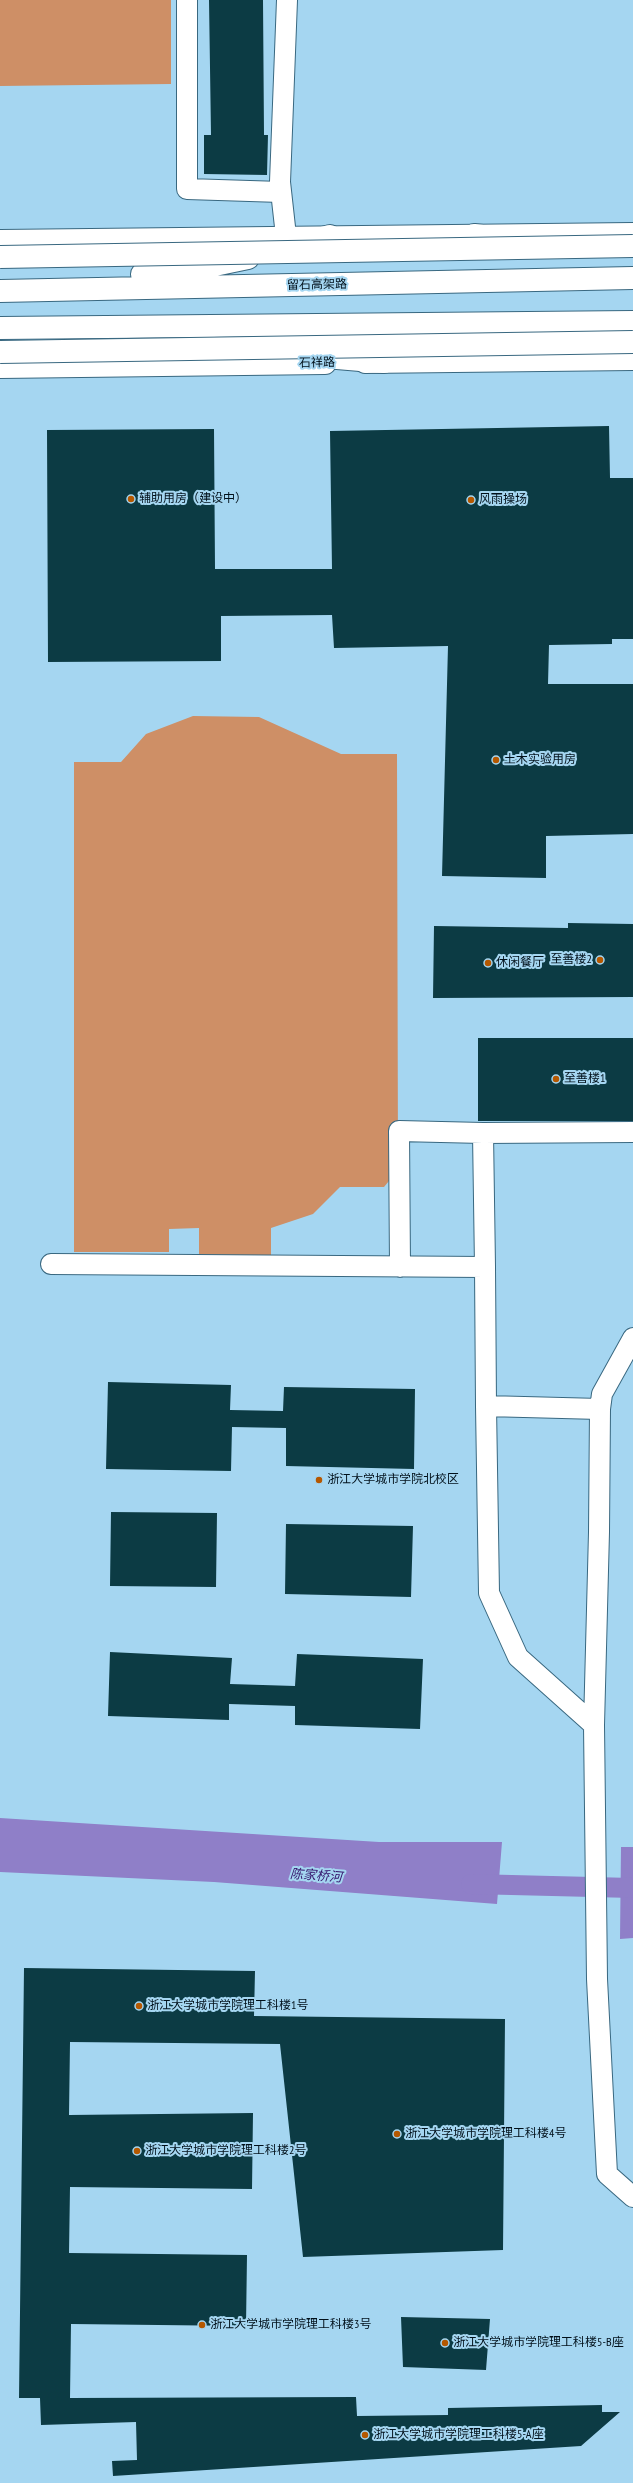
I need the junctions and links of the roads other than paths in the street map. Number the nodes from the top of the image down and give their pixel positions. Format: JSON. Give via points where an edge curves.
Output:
{"nodes":[{"id":1,"x":187,"y":0,"type":"edge"},
{"id":2,"x":287,"y":0,"type":"edge"},
{"id":3,"x":281,"y":192,"type":"junction"},
{"id":4,"x":633,"y":234,"type":"edge"},
{"id":5,"x":474,"y":235,"type":"junction"},
{"id":6,"x":286,"y":236,"type":"junction"},
{"id":7,"x":330,"y":236,"type":"junction"},
{"id":8,"x":0,"y":241,"type":"edge"},
{"id":9,"x":633,"y":246,"type":"edge"},
{"id":10,"x":633,"y":256,"type":"edge"},
{"id":11,"x":0,"y":257,"type":"edge"},
{"id":12,"x":633,"y":278,"type":"edge"},
{"id":13,"x":0,"y":279,"type":"edge"},
{"id":14,"x":0,"y":291,"type":"edge"},
{"id":15,"x":633,"y":322,"type":"edge"},
{"id":16,"x":0,"y":329,"type":"edge"},
{"id":17,"x":633,"y":335,"type":"edge"},
{"id":18,"x":633,"y":342,"type":"edge"},
{"id":19,"x":0,"y":352,"type":"edge"},
{"id":20,"x":633,"y":359,"type":"edge"},
{"id":21,"x":494,"y":360,"type":"junction"},
{"id":22,"x":384,"y":362,"type":"junction"},
{"id":23,"x":0,"y":367,"type":"edge"},
{"id":24,"x":633,"y":1132,"type":"edge"},
{"id":25,"x":482,"y":1133,"type":"junction"},
{"id":26,"x":51,"y":1264,"type":"dead end"},
{"id":27,"x":400,"y":1267,"type":"junction"},
{"id":28,"x":485,"y":1267,"type":"junction"},
{"id":29,"x":633,"y":1338,"type":"edge"},
{"id":30,"x":486,"y":1406,"type":"junction"},
{"id":31,"x":600,"y":1409,"type":"junction"},
{"id":32,"x":594,"y":1725,"type":"junction"},
{"id":33,"x":633,"y":2197,"type":"edge"}],
"edges":[{"from":1,"to":3,"type":"street","via":[[187,190]]},
{"from":2,"to":3,"type":"street"},
{"from":3,"to":6,"type":"street"},
{"from":4,"to":5,"type":"main road"},
{"from":5,"to":7,"type":"main road"},
{"from":5,"to":10,"type":"main road"},
{"from":6,"to":7,"type":"main road"},
{"from":6,"to":8,"type":"main road"},
{"from":7,"to":13,"type":"main road","via":[[253,257],[181,272],[110,277]]},
{"from":9,"to":11,"type":"main road","bridge":true},
{"from":12,"to":14,"type":"main road","name":"留石高架路"},
{"from":15,"to":16,"type":"main road"},
{"from":16,"to":22,"type":"main road"},
{"from":17,"to":21,"type":"main road","via":[[567,337]]},
{"from":18,"to":19,"type":"main road","bridge":true},
{"from":20,"to":21,"type":"main road","name":"石祥路"},
{"from":21,"to":22,"type":"main road","name":"石祥路"},
{"from":22,"to":23,"type":"main road","name":"石祥路"},
{"from":24,"to":25,"type":"street"},
{"from":25,"to":27,"type":"street","via":[[398,1131]]},
{"from":25,"to":28,"type":"street"},
{"from":26,"to":27,"type":"street"},
{"from":27,"to":28,"type":"street"},
{"from":28,"to":30,"type":"street"},
{"from":29,"to":31,"type":"street","via":[[602,1394]]},
{"from":30,"to":31,"type":"street"},
{"from":30,"to":32,"type":"street","via":[[489,1593],[518,1657]]},
{"from":31,"to":32,"type":"street"},
{"from":32,"to":33,"type":"street","via":[[597,1978],[607,2174]]}]}
